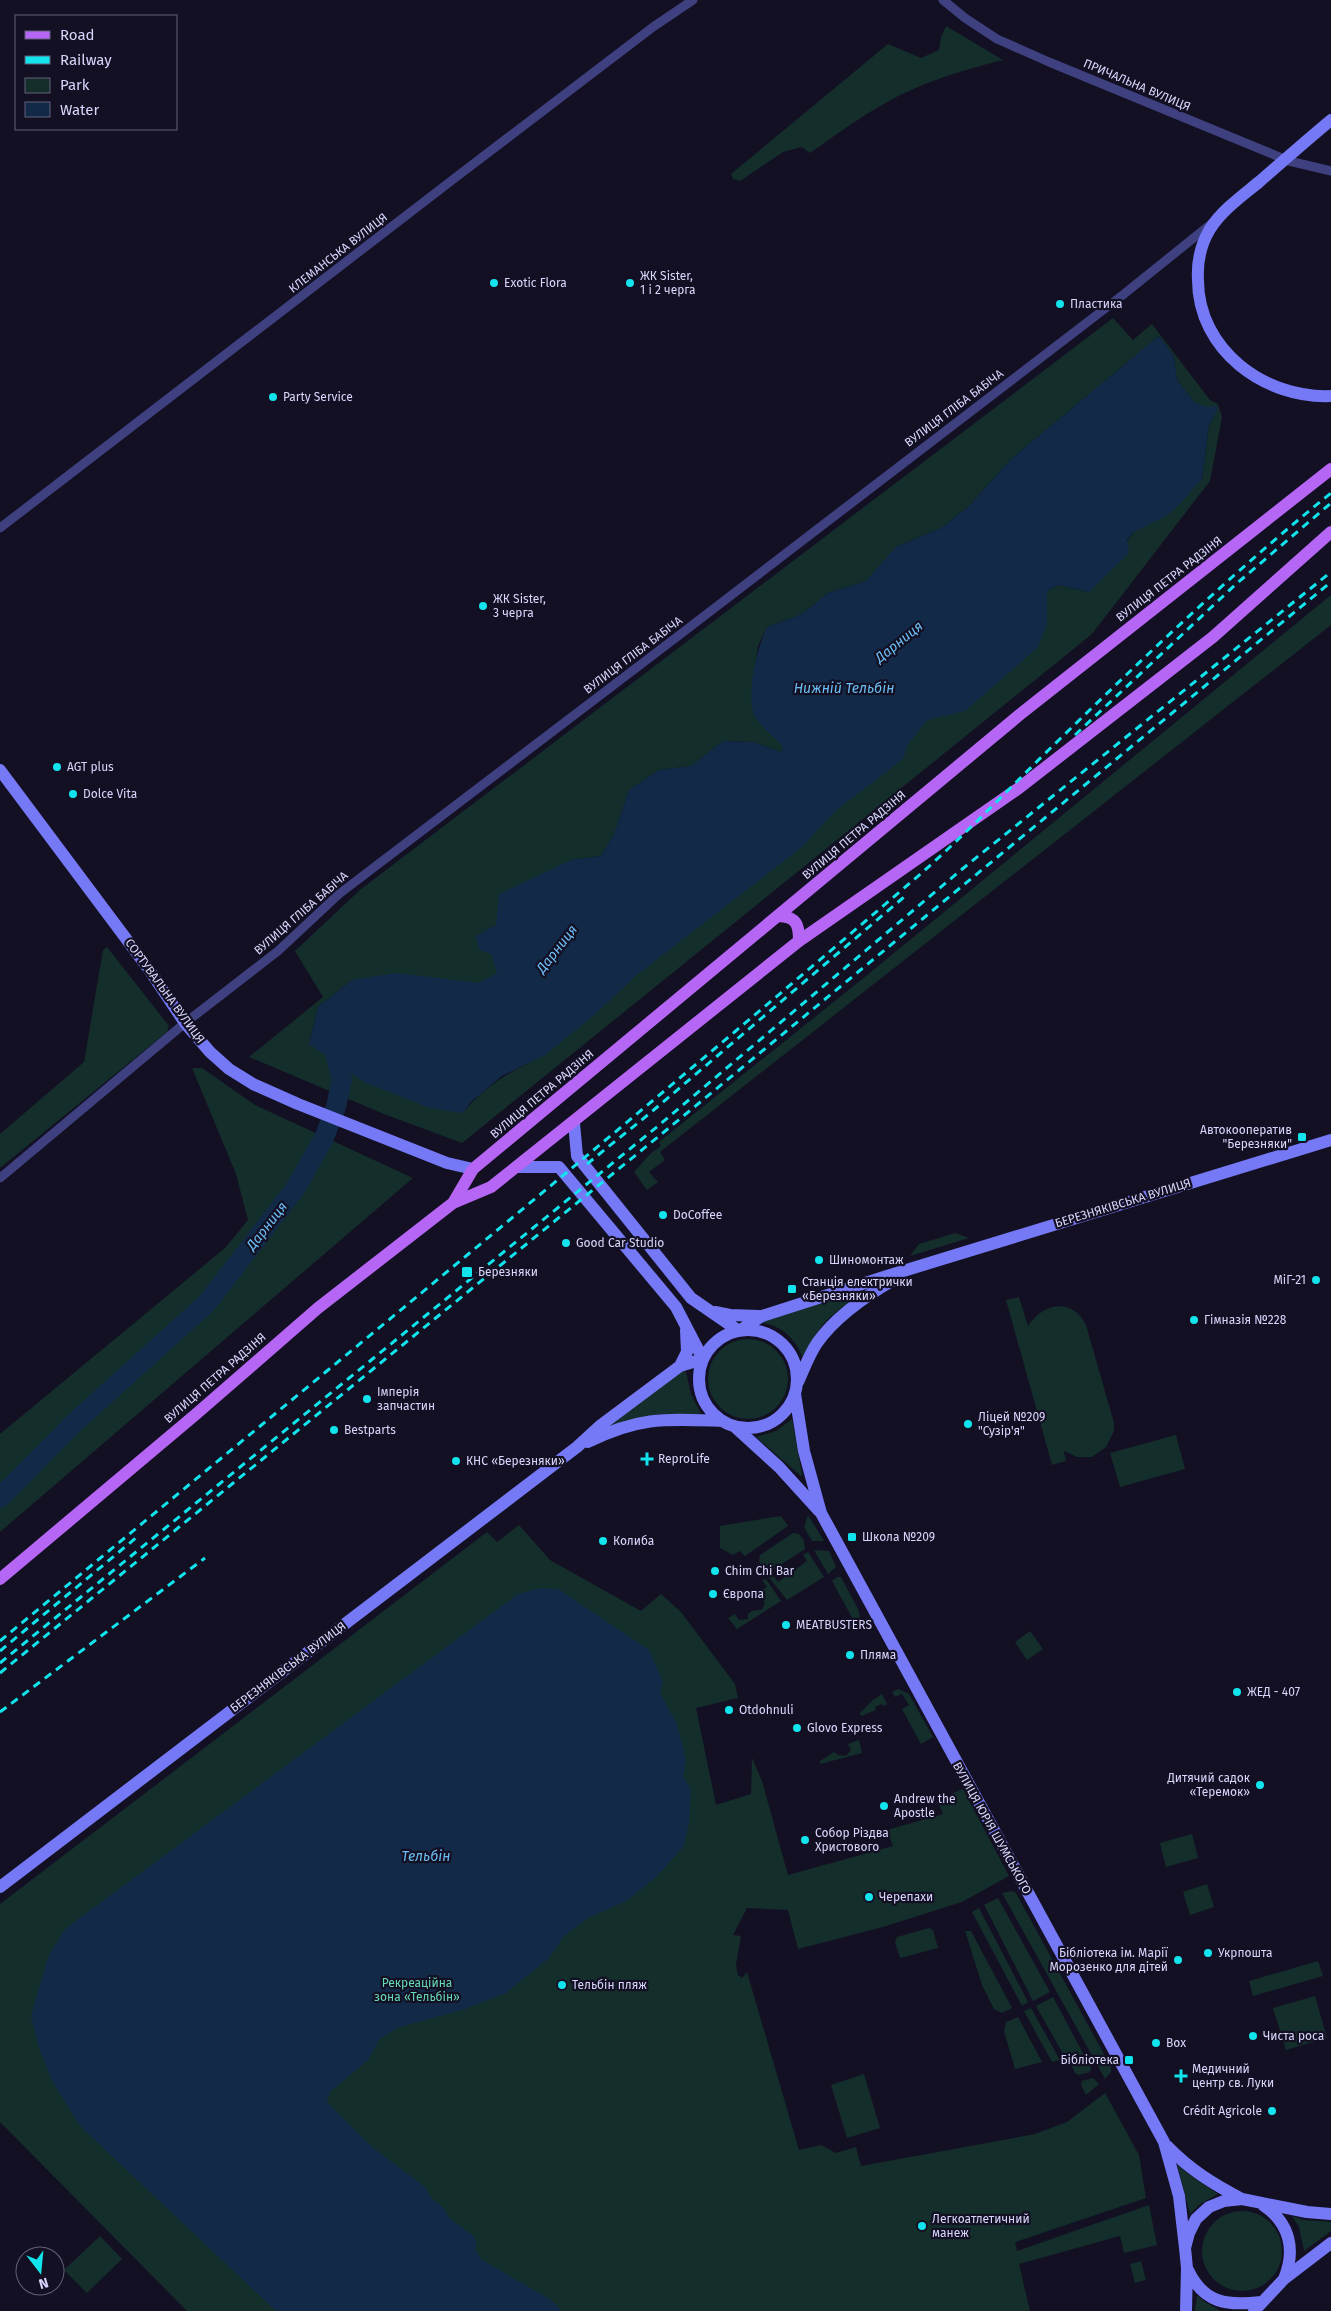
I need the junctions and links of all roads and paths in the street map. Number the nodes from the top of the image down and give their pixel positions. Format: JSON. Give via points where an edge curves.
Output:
{"nodes":[{"id":1,"x":693,"y":0,"type":"edge"},
{"id":2,"x":943,"y":0,"type":"edge"},
{"id":3,"x":1331,"y":120,"type":"edge"},
{"id":4,"x":1289,"y":161,"type":"junction"},
{"id":5,"x":1331,"y":171,"type":"edge"},
{"id":6,"x":1331,"y":396,"type":"edge"},
{"id":7,"x":1331,"y":469,"type":"edge"},
{"id":8,"x":0,"y":528,"type":"edge"},
{"id":9,"x":1331,"y":532,"type":"edge"},
{"id":10,"x":0,"y":770,"type":"edge"},
{"id":11,"x":779,"y":916,"type":"junction"},
{"id":12,"x":799,"y":941,"type":"junction"},
{"id":13,"x":185,"y":1023,"type":"junction"},
{"id":14,"x":574,"y":1123,"type":"junction"},
{"id":15,"x":1331,"y":1140,"type":"edge"},
{"id":16,"x":517,"y":1166,"type":"junction"},
{"id":17,"x":473,"y":1169,"type":"junction"},
{"id":18,"x":0,"y":1178,"type":"edge"},
{"id":19,"x":453,"y":1203,"type":"junction"},
{"id":20,"x":915,"y":1267,"type":"junction"},
{"id":21,"x":705,"y":1309,"type":"junction"},
{"id":22,"x":762,"y":1316,"type":"junction"},
{"id":23,"x":683,"y":1318,"type":"junction"},
{"id":24,"x":739,"y":1331,"type":"junction"},
{"id":25,"x":703,"y":1359,"type":"junction"},
{"id":26,"x":680,"y":1366,"type":"junction"},
{"id":27,"x":796,"y":1388,"type":"junction"},
{"id":28,"x":728,"y":1423,"type":"junction"},
{"id":29,"x":577,"y":1447,"type":"junction"},
{"id":30,"x":821,"y":1513,"type":"junction"},
{"id":31,"x":0,"y":1579,"type":"edge"},
{"id":32,"x":0,"y":1888,"type":"edge"},
{"id":33,"x":1164,"y":2142,"type":"junction"},
{"id":34,"x":1242,"y":2199,"type":"junction"},
{"id":35,"x":1260,"y":2203,"type":"junction"},
{"id":36,"x":1331,"y":2214,"type":"edge"},
{"id":37,"x":1331,"y":2243,"type":"edge"},
{"id":38,"x":1185,"y":2248,"type":"junction"},
{"id":39,"x":1187,"y":2268,"type":"junction"},
{"id":40,"x":1284,"y":2279,"type":"junction"},
{"id":41,"x":1258,"y":2307,"type":"edge"},
{"id":42,"x":1186,"y":2311,"type":"edge"}],
"edges":[{"from":1,"to":8,"type":"street","name":"КЛЕМАНСЬКА ВУЛИЦЯ","via":[[653,27]]},
{"from":2,"to":4,"type":"street","name":"ПРИЧАЛЬНА ВУЛИЦЯ","via":[[998,39]]},
{"from":3,"to":6,"type":"street","bridge":true,"via":[[1229,207],[1210,230],[1200,252],[1198,286],[1201,310],[1211,334],[1236,363],[1277,388],[1318,397]]},
{"from":4,"to":5,"type":"street","name":"ПРИЧАЛЬНА ВУЛИЦЯ"},
{"from":4,"to":13,"type":"street","name":"ВУЛИЦЯ ГЛІБА БАБІЧА","via":[[1116,300],[339,894],[278,952]]},
{"from":7,"to":11,"type":"main road","name":"ВУЛИЦЯ ПЕТРА РАДЗІНЯ","via":[[1023,712]]},
{"from":9,"to":12,"type":"main road","name":"ВУЛИЦЯ ПЕТРА РАДЗІНЯ","via":[[1213,637],[1019,788]]},
{"from":10,"to":13,"type":"street","name":"СОРТУВАЛЬНА ВУЛИЦЯ","via":[[148,968]]},
{"from":11,"to":12,"type":"main road","via":[[796,921]]},
{"from":11,"to":17,"type":"main road","name":"ВУЛИЦЯ ПЕТРА РАДЗІНЯ"},
{"from":12,"to":14,"type":"main road","name":"ВУЛИЦЯ ПЕТРА РАДЗІНЯ"},
{"from":13,"to":17,"type":"street","name":"СОРТУВАЛЬНА ВУЛИЦЯ","via":[[210,1052],[253,1084],[374,1135],[447,1163]]},
{"from":13,"to":18,"type":"street","name":"ВУЛИЦЯ ГЛІБА БАБІЧА"},
{"from":14,"to":16,"type":"main road","name":"ВУЛИЦЯ ПЕТРА РАДЗІНЯ"},
{"from":14,"to":21,"type":"street","via":[[577,1156],[686,1292]]},
{"from":15,"to":20,"type":"street","name":"БЕРЕЗНЯКІВСЬКА ВУЛИЦЯ"},
{"from":16,"to":19,"type":"main road","name":"ВУЛИЦЯ ПЕТРА РАДЗІНЯ","via":[[491,1187]]},
{"from":16,"to":23,"type":"street","via":[[559,1167]]},
{"from":17,"to":19,"type":"main road","name":"ВУЛИЦЯ ПЕТРА РАДЗІНЯ"},
{"from":19,"to":31,"type":"main road","name":"ВУЛИЦЯ ПЕТРА РАДЗІНЯ","via":[[318,1308]]},
{"from":20,"to":22,"type":"street","name":"БЕРЕЗНЯКІВСЬКА ВУЛИЦЯ"},
{"from":20,"to":27,"type":"street","name":"БЕРЕЗНЯКІВСЬКА ВУЛИЦЯ","via":[[869,1295],[836,1323],[817,1344]]},
{"from":21,"to":22,"type":"street","via":[[726,1315]]},
{"from":21,"to":24,"type":"street"},
{"from":22,"to":24,"type":"street","name":"БЕРЕЗНЯКІВСЬКА ВУЛИЦЯ"},
{"from":23,"to":25,"type":"street"},
{"from":23,"to":26,"type":"street","via":[[687,1348]]},
{"from":24,"to":25,"type":"street","via":[[717,1341]]},
{"from":24,"to":27,"type":"street","via":[[762,1332],[783,1344],[793,1360]]},
{"from":25,"to":26,"type":"street","name":"БЕРЕЗНЯКІВСЬКА ВУЛИЦЯ"},
{"from":25,"to":28,"type":"street","via":[[700,1391],[707,1406]]},
{"from":26,"to":29,"type":"street","name":"БЕРЕЗНЯКІВСЬКА ВУЛИЦЯ"},
{"from":27,"to":28,"type":"street","via":[[787,1408],[770,1422],[755,1427]]},
{"from":27,"to":30,"type":"street","name":"ВУЛИЦЯ ЮРІЯ ШУМСЬКОГО","via":[[804,1451]]},
{"from":28,"to":29,"type":"street","name":"БЕРЕЗНЯКІВСЬКА ВУЛИЦЯ","via":[[680,1418],[656,1420],[612,1430]]},
{"from":28,"to":30,"type":"street","name":"ВУЛИЦЯ ЮРІЯ ШУМСЬКОГО","via":[[779,1467]]},
{"from":29,"to":32,"type":"street","name":"БЕРЕЗНЯКІВСЬКА ВУЛИЦЯ"},
{"from":30,"to":33,"type":"street","name":"ВУЛИЦЯ ЮРІЯ ШУМСЬКОГО"},
{"from":33,"to":34,"type":"street","name":"ВУЛИЦЯ ЮРІЯ ШУМСЬКОГО","via":[[1185,2165]]},
{"from":33,"to":38,"type":"street","name":"ВУЛИЦЯ ЮРІЯ ШУМСЬКОГО","via":[[1179,2196]]},
{"from":34,"to":35,"type":"street"},
{"from":34,"to":38,"type":"street","via":[[1224,2200],[1196,2219]]},
{"from":35,"to":36,"type":"street"},
{"from":35,"to":40,"type":"street","via":[[1273,2212],[1290,2238],[1291,2254]]},
{"from":37,"to":40,"type":"street"},
{"from":38,"to":39,"type":"street"},
{"from":39,"to":41,"type":"street","via":[[1202,2290],[1213,2298],[1225,2303]]},
{"from":39,"to":42,"type":"street"},
{"from":40,"to":41,"type":"street"}]}
